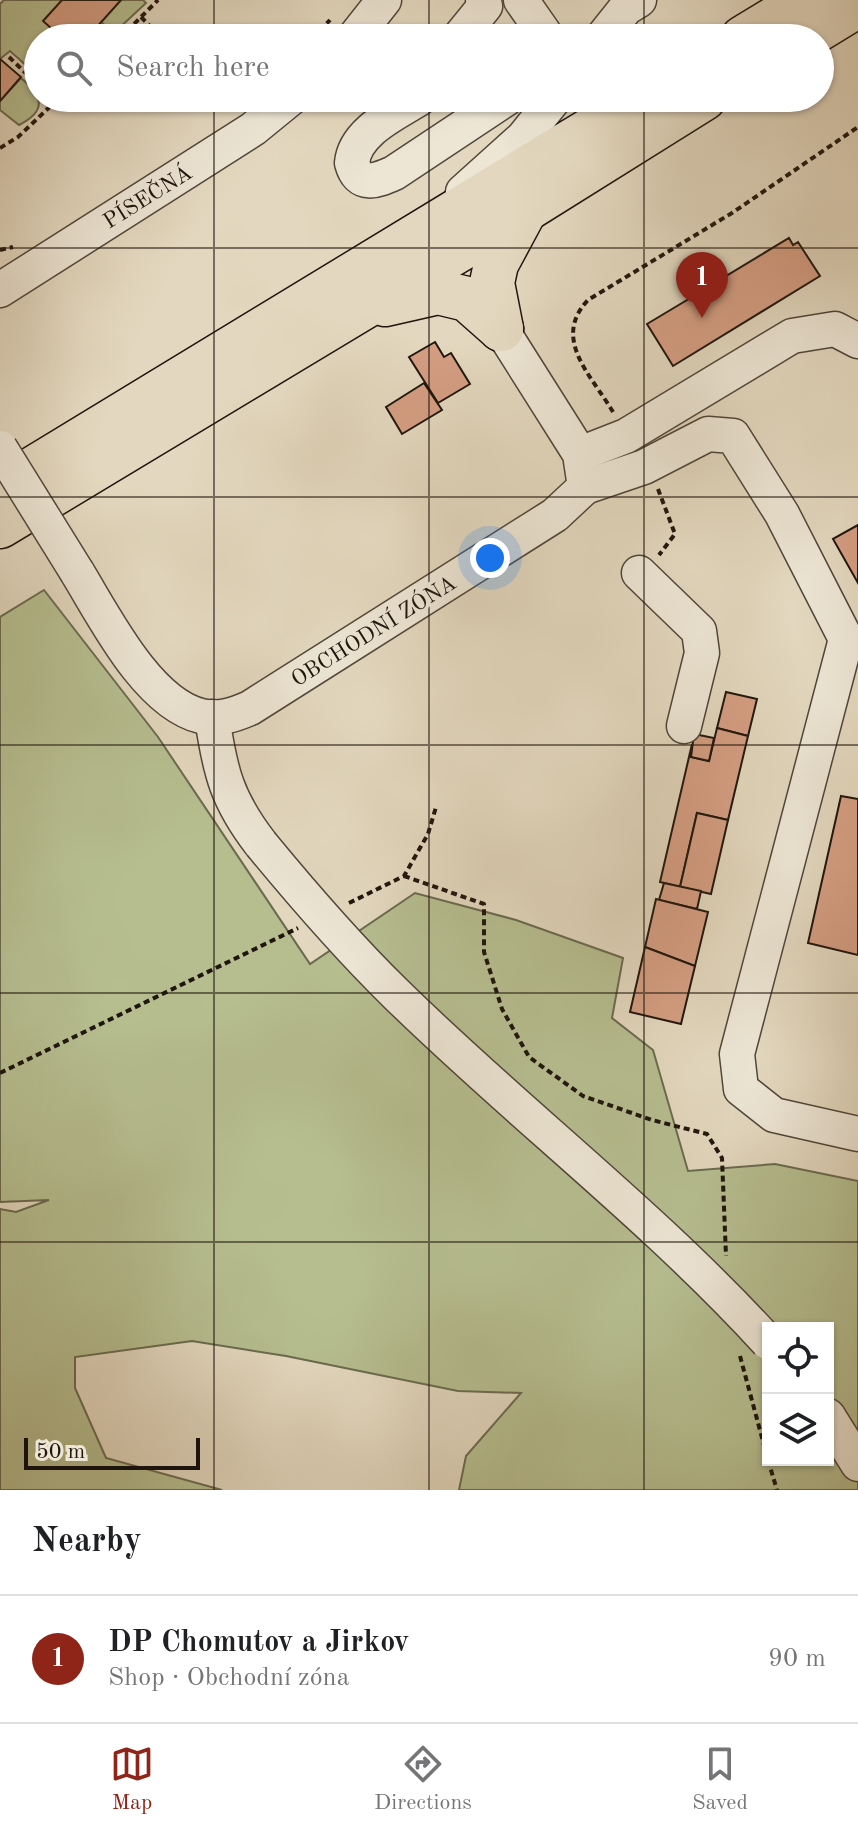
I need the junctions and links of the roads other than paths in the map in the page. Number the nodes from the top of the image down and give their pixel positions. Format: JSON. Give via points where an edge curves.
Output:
{"nodes":[{"id":1,"x":384,"y":0,"type":"edge"},
{"id":2,"x":483,"y":0,"type":"edge"},
{"id":3,"x":521,"y":0,"type":"edge"},
{"id":4,"x":639,"y":0,"type":"edge"},
{"id":5,"x":806,"y":0,"type":"edge"},
{"id":6,"x":858,"y":5,"type":"edge"},
{"id":7,"x":365,"y":24,"type":"edge"},
{"id":8,"x":470,"y":24,"type":"edge"},
{"id":9,"x":538,"y":24,"type":"edge"},
{"id":10,"x":613,"y":24,"type":"edge"},
{"id":11,"x":766,"y":24,"type":"edge"},
{"id":12,"x":827,"y":24,"type":"edge"},
{"id":13,"x":274,"y":112,"type":"edge"},
{"id":14,"x":398,"y":112,"type":"edge"},
{"id":15,"x":486,"y":112,"type":"edge"},
{"id":16,"x":544,"y":112,"type":"edge"},
{"id":17,"x":620,"y":112,"type":"edge"},
{"id":18,"x":682,"y":112,"type":"edge"},
{"id":19,"x":525,"y":210,"type":"junction"},
{"id":20,"x":412,"y":238,"type":"junction"},
{"id":21,"x":0,"y":290,"type":"edge"},
{"id":22,"x":349,"y":315,"type":"junction"},
{"id":23,"x":501,"y":329,"type":"junction"},
{"id":24,"x":858,"y":341,"type":"edge"},
{"id":25,"x":0,"y":448,"type":"edge"},
{"id":26,"x":580,"y":454,"type":"junction"},
{"id":27,"x":585,"y":487,"type":"junction"},
{"id":28,"x":0,"y":489,"type":"edge"},
{"id":29,"x":0,"y":526,"type":"edge"},
{"id":30,"x":639,"y":573,"type":"road end"},
{"id":31,"x":212,"y":717,"type":"junction"},
{"id":32,"x":684,"y":726,"type":"dead end"},
{"id":33,"x":858,"y":1134,"type":"edge"},
{"id":34,"x":752,"y":1343,"type":"edge"},
{"id":35,"x":834,"y":1426,"type":"edge"},
{"id":36,"x":858,"y":1464,"type":"edge"}],
"edges":[{"from":1,"to":7,"type":"street"},
{"from":2,"to":8,"type":"street","via":[[485,6]]},
{"from":3,"to":9,"type":"street"},
{"from":4,"to":10,"type":"street"},
{"from":5,"to":11,"type":"highway"},
{"from":6,"to":12,"type":"highway"},
{"from":13,"to":21,"type":"street","name":"PÍSEČNÁ"},
{"from":14,"to":15,"type":"street","via":[[357,144],[352,163],[361,179],[375,181],[394,173]]},
{"from":16,"to":20,"type":"street","via":[[523,138]]},
{"from":17,"to":20,"type":"highway"},
{"from":18,"to":19,"type":"highway"},
{"from":19,"to":22,"type":"highway"},
{"from":19,"to":23,"type":"highway","via":[[496,264],[492,283]]},
{"from":20,"to":28,"type":"highway"},
{"from":22,"to":23,"type":"highway","via":[[438,292],[467,299]]},
{"from":22,"to":29,"type":"highway"},
{"from":23,"to":26,"type":"street"},
{"from":24,"to":26,"type":"street","via":[[835,329],[792,336],[626,436]]},
{"from":25,"to":31,"type":"street","bridge":true,"via":[[135,662],[178,704]]},
{"from":26,"to":27,"type":"street"},
{"from":27,"to":31,"type":"street","name":"OBCHODNÍ ZÓNA","via":[[555,515],[261,701],[236,714]]},
{"from":27,"to":33,"type":"street","via":[[644,467],[708,434],[733,436],[782,514],[846,639],[737,1054],[741,1089],[774,1115]]},
{"from":30,"to":32,"type":"street","via":[[699,631],[702,653]]},
{"from":31,"to":34,"type":"street","bridge":true,"via":[[218,762],[240,816],[309,902],[395,993],[670,1245]]},
{"from":35,"to":36,"type":"street"}]}
